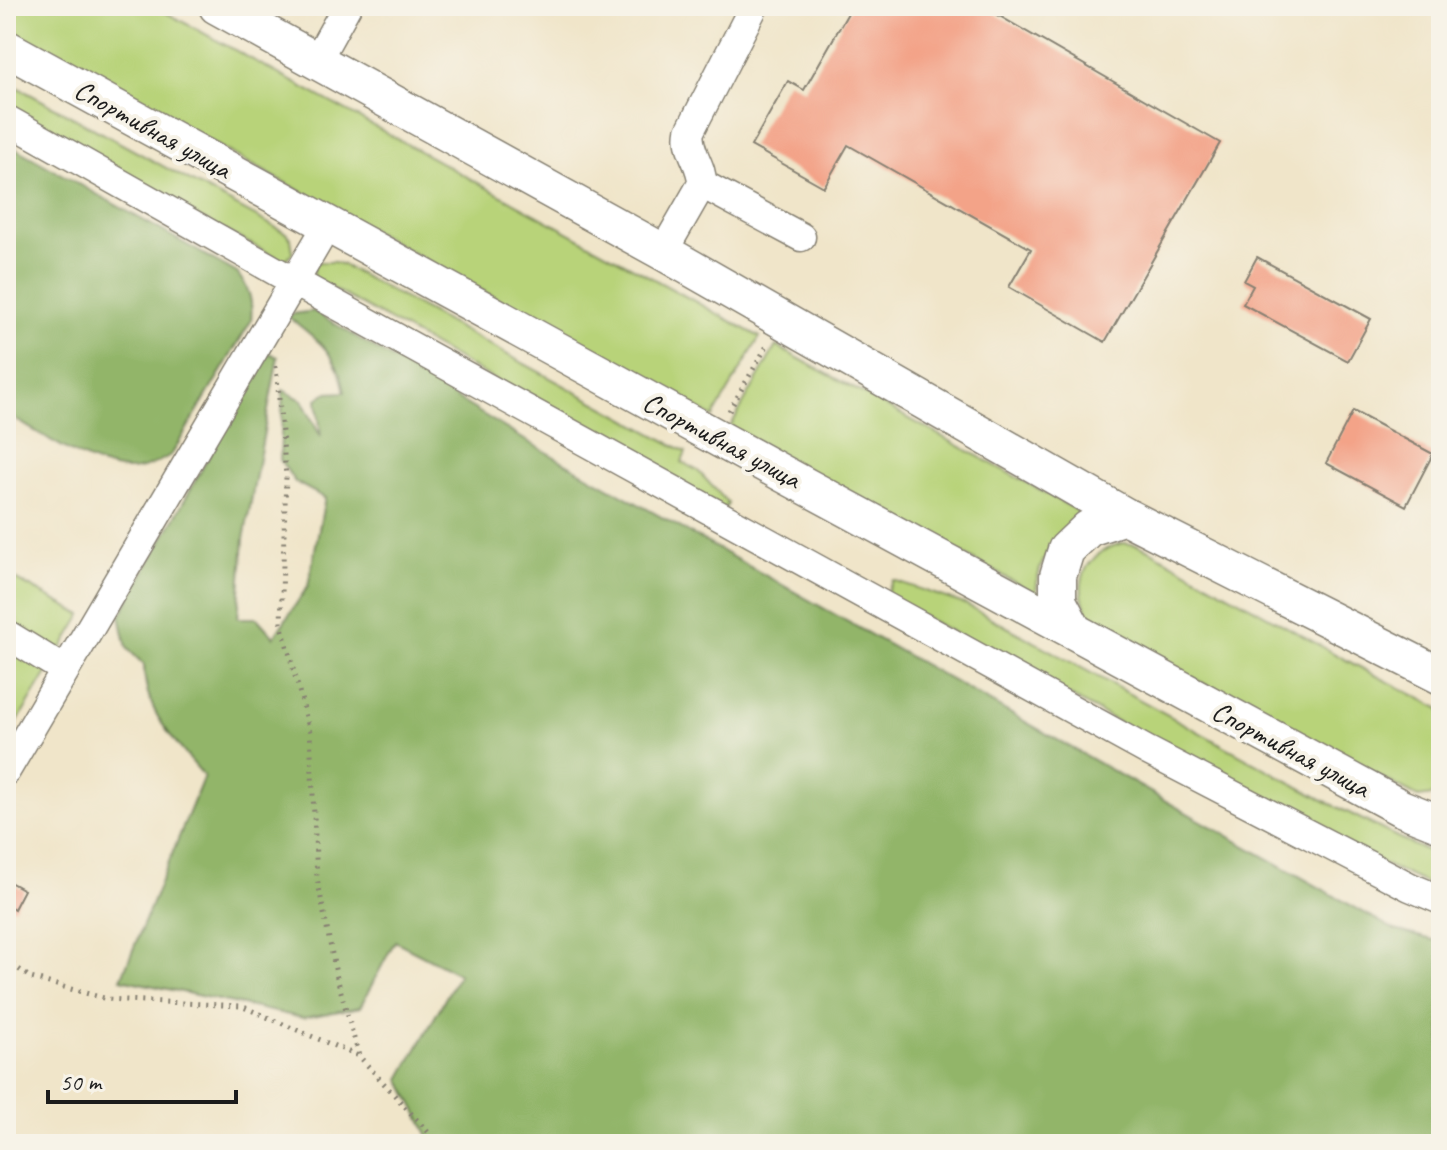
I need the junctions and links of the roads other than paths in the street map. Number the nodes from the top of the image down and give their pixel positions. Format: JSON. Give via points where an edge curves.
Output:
{"nodes":[{"id":1,"x":217,"y":6,"type":"edge"},
{"id":2,"x":347,"y":6,"type":"edge"},
{"id":3,"x":754,"y":6,"type":"edge"},
{"id":4,"x":6,"y":48,"type":"edge"},
{"id":5,"x":317,"y":60,"type":"junction"},
{"id":6,"x":6,"y":119,"type":"edge"},
{"id":7,"x":702,"y":184,"type":"junction"},
{"id":8,"x":327,"y":226,"type":"junction"},
{"id":9,"x":801,"y":237,"type":"dead end"},
{"id":10,"x":663,"y":252,"type":"junction"},
{"id":11,"x":295,"y":282,"type":"junction"},
{"id":12,"x":1125,"y":516,"type":"junction"},
{"id":13,"x":1074,"y":631,"type":"junction"},
{"id":14,"x":6,"y":634,"type":"edge"},
{"id":15,"x":65,"y":670,"type":"junction"},
{"id":16,"x":1438,"y":676,"type":"edge"},
{"id":17,"x":6,"y":771,"type":"edge"},
{"id":18,"x":1441,"y":802,"type":"edge"},
{"id":19,"x":1401,"y":808,"type":"junction"},
{"id":20,"x":1441,"y":824,"type":"edge"},
{"id":21,"x":1441,"y":900,"type":"edge"}],
"edges":[{"from":1,"to":5,"type":"main road"},
{"from":2,"to":5,"type":"street"},
{"from":3,"to":7,"type":"street","via":[[690,131],[688,141],[703,173]]},
{"from":4,"to":8,"type":"main road","name":"Спортивная улица"},
{"from":5,"to":10,"type":"main road"},
{"from":6,"to":11,"type":"street"},
{"from":7,"to":9,"type":"street"},
{"from":7,"to":10,"type":"street"},
{"from":8,"to":11,"type":"street"},
{"from":8,"to":13,"type":"main road","name":"Спортивная улица"},
{"from":10,"to":12,"type":"main road"},
{"from":11,"to":15,"type":"street"},
{"from":11,"to":21,"type":"street","via":[[1148,751]]},
{"from":12,"to":13,"type":"main road","via":[[1089,528],[1066,550],[1058,601]]},
{"from":12,"to":16,"type":"main road"},
{"from":13,"to":19,"type":"main road","name":"Спортивная улица"},
{"from":14,"to":15,"type":"street"},
{"from":15,"to":17,"type":"street"},
{"from":18,"to":19,"type":"main road"},
{"from":19,"to":20,"type":"main road","name":"Спортивная улица"}]}
